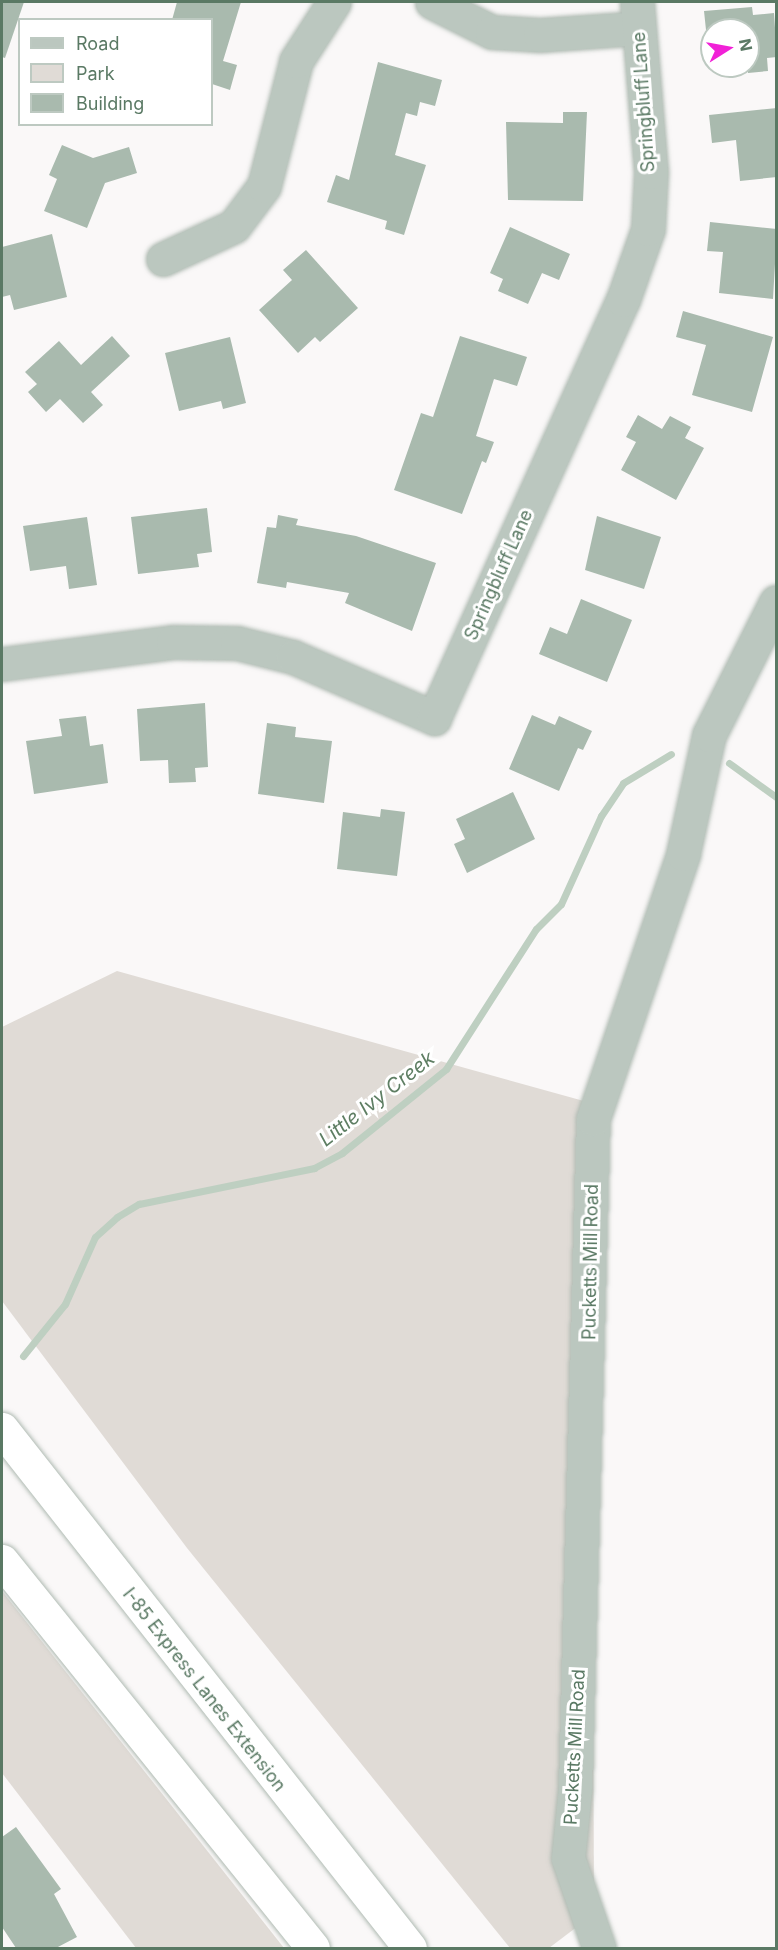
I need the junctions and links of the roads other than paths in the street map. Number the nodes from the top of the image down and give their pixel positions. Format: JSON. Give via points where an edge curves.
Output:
{"nodes":[{"id":1,"x":334,"y":2,"type":"edge"},
{"id":2,"x":432,"y":2,"type":"edge"},
{"id":3,"x":638,"y":15,"type":"edge"},
{"id":4,"x":163,"y":259,"type":"dead end"},
{"id":5,"x":777,"y":602,"type":"edge"},
{"id":6,"x":2,"y":664,"type":"edge"},
{"id":7,"x":2,"y":1429,"type":"edge"},
{"id":8,"x":2,"y":1561,"type":"edge"},
{"id":9,"x":313,"y":1948,"type":"edge"},
{"id":10,"x":410,"y":1948,"type":"edge"},
{"id":11,"x":598,"y":1948,"type":"edge"}],
"edges":[{"from":1,"to":4,"type":"street","via":[[296,61],[264,186],[234,226]]},
{"from":2,"to":3,"type":"street","via":[[492,32],[540,35]]},
{"from":3,"to":6,"type":"street","name":"Springbluff Lane","via":[[651,172],[648,229],[623,300],[434,717],[294,657],[237,643],[173,642]]},
{"from":5,"to":11,"type":"street","name":"Pucketts Mill Road","via":[[709,735],[683,854],[593,1119],[575,1788],[568,1858]]},
{"from":7,"to":10,"type":"highway","name":"I-85 Express Lanes Extension"},
{"from":8,"to":9,"type":"highway"}]}
